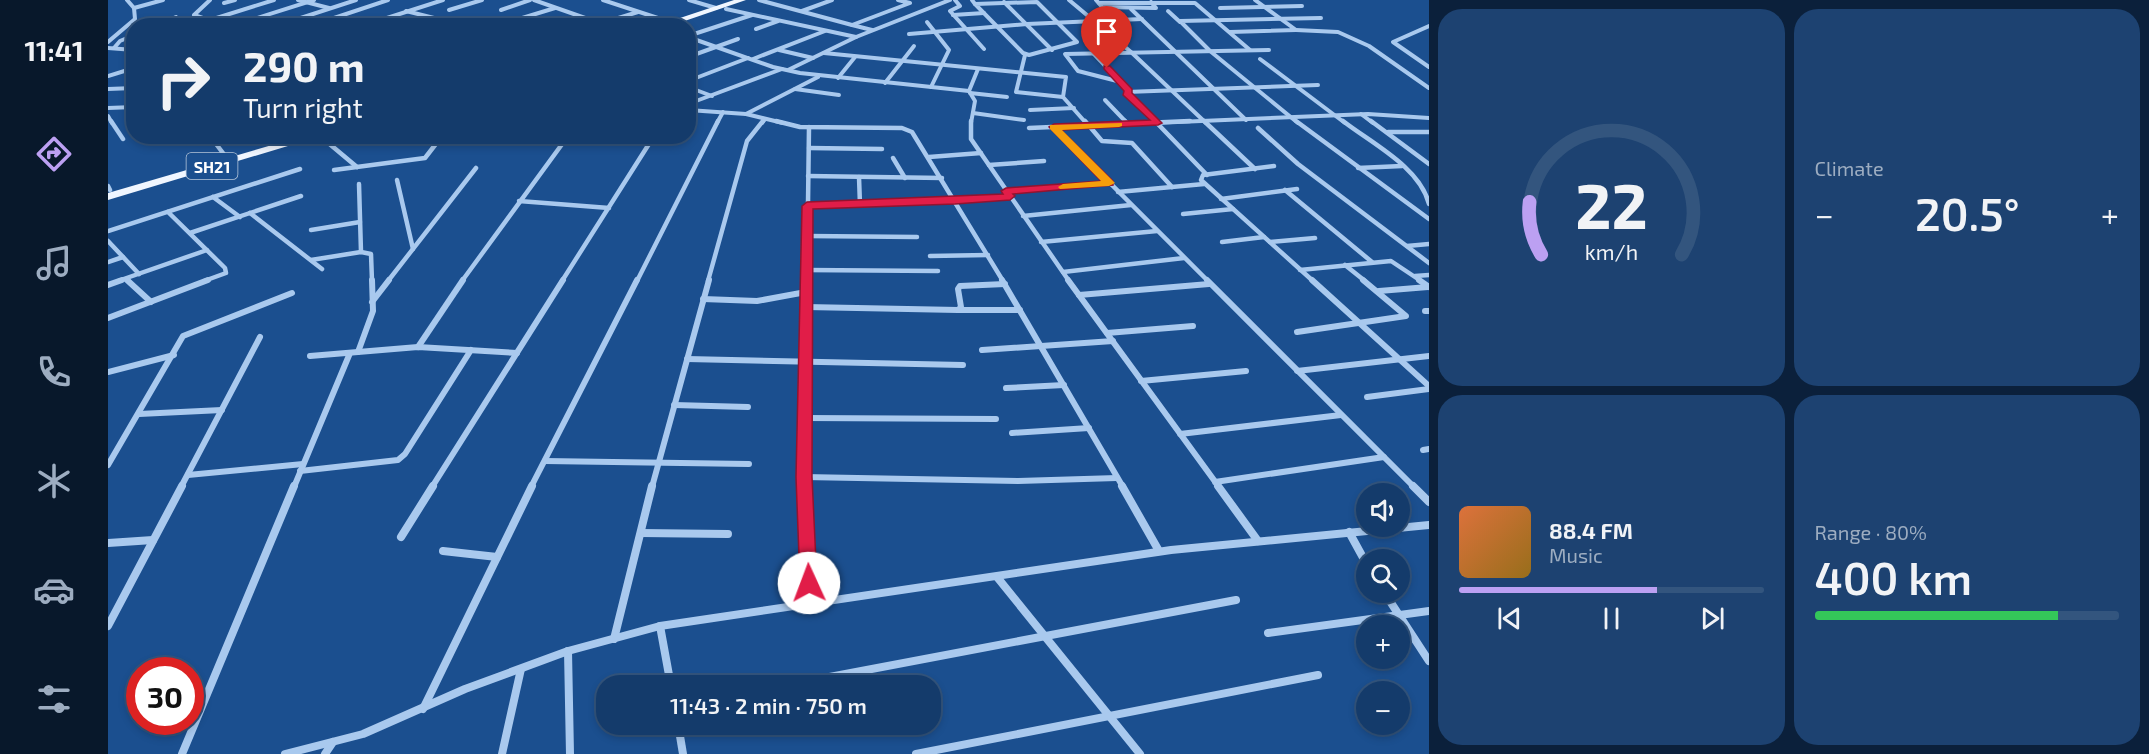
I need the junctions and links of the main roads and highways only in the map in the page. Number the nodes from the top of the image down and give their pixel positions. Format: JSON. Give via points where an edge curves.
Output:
{"nodes":[{"id":1,"x":740,"y":0,"type":"edge"},
{"id":2,"x":752,"y":0,"type":"edge"},
{"id":3,"x":688,"y":18,"type":"edge"},
{"id":4,"x":693,"y":18,"type":"edge"},
{"id":5,"x":271,"y":144,"type":"edge"},
{"id":6,"x":286,"y":144,"type":"edge"},
{"id":7,"x":109,"y":191,"type":"edge"}],
"edges":[{"from":1,"to":3,"type":"main road"},
{"from":2,"to":4,"type":"main road"},
{"from":5,"to":7,"type":"main road","number":"SH21"},
{"from":6,"to":7,"type":"main road","number":"SH21"}]}
